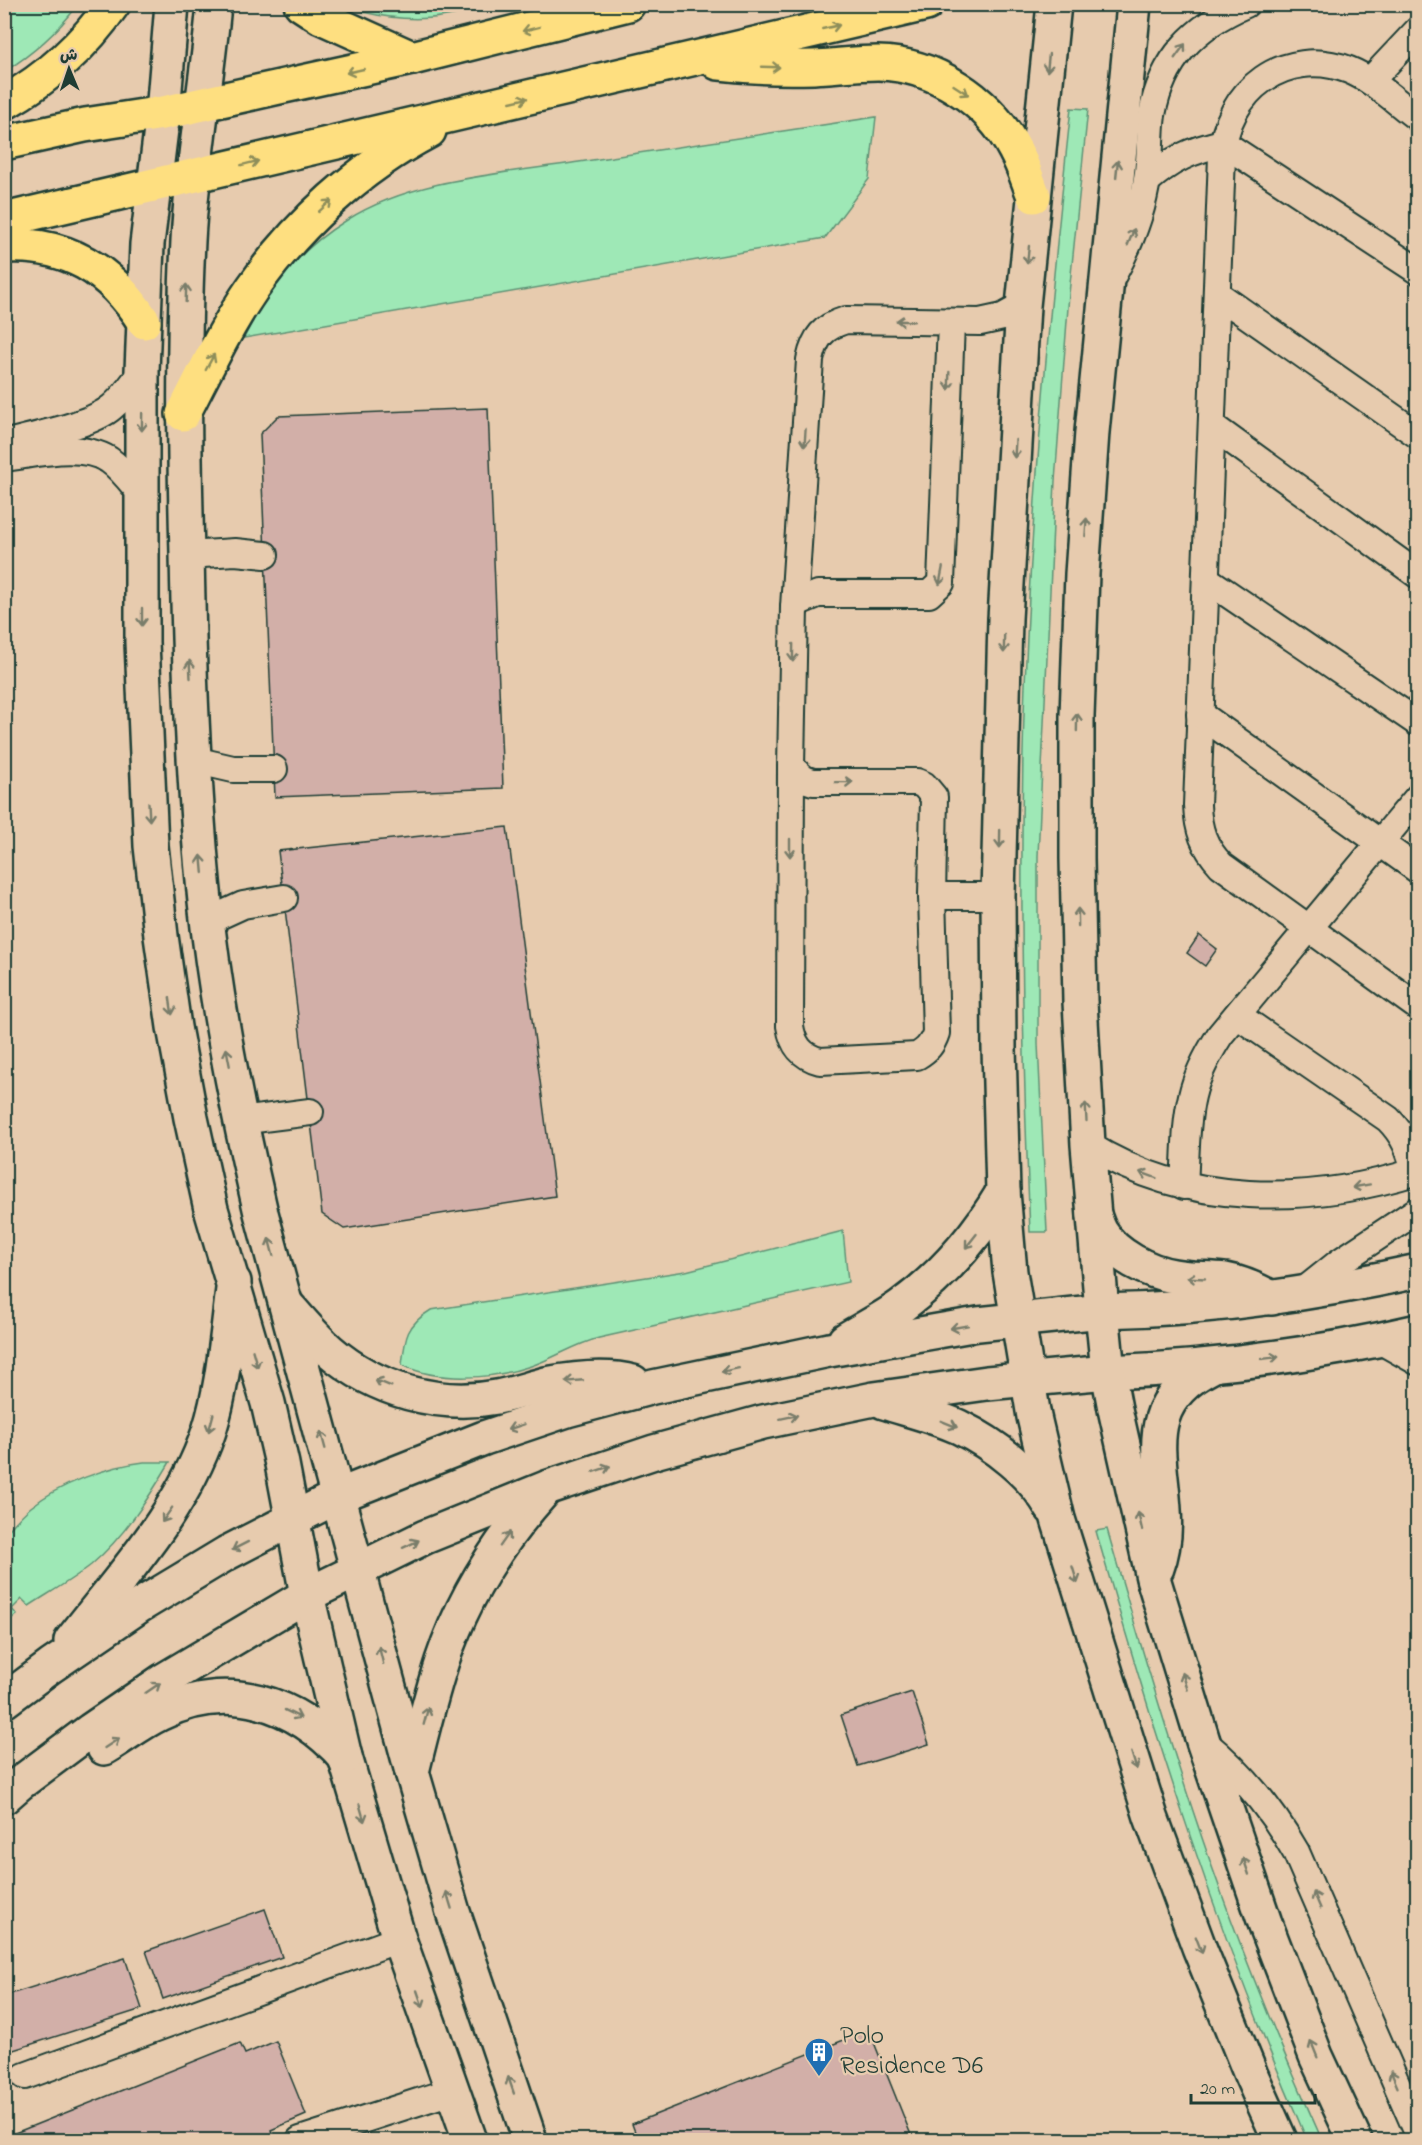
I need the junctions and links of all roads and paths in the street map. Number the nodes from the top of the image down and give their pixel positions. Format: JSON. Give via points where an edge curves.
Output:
{"nodes":[{"id":1,"x":113,"y":4,"type":"edge"},
{"id":2,"x":172,"y":4,"type":"edge"},
{"id":3,"x":214,"y":4,"type":"edge"},
{"id":4,"x":301,"y":4,"type":"edge"},
{"id":5,"x":628,"y":4,"type":"edge"},
{"id":6,"x":926,"y":4,"type":"edge"},
{"id":7,"x":1054,"y":4,"type":"edge"},
{"id":8,"x":1134,"y":4,"type":"edge"},
{"id":9,"x":1246,"y":4,"type":"edge"},
{"id":10,"x":1415,"y":34,"type":"edge"},
{"id":11,"x":412,"y":58,"type":"junction"},
{"id":12,"x":692,"y":60,"type":"junction"},
{"id":13,"x":1370,"y":81,"type":"junction"},
{"id":14,"x":4,"y":103,"type":"edge"},
{"id":15,"x":202,"y":104,"type":"junction"},
{"id":16,"x":163,"y":113,"type":"junction"},
{"id":17,"x":462,"y":114,"type":"junction"},
{"id":18,"x":1418,"y":118,"type":"edge"},
{"id":19,"x":4,"y":143,"type":"edge"},
{"id":20,"x":1223,"y":143,"type":"junction"},
{"id":21,"x":193,"y":177,"type":"junction"},
{"id":22,"x":1147,"y":181,"type":"junction"},
{"id":23,"x":154,"y":186,"type":"junction"},
{"id":24,"x":1034,"y":196,"type":"junction"},
{"id":25,"x":4,"y":220,"type":"edge"},
{"id":26,"x":4,"y":246,"type":"edge"},
{"id":27,"x":1418,"y":271,"type":"edge"},
{"id":28,"x":1105,"y":290,"type":"junction"},
{"id":29,"x":1216,"y":294,"type":"junction"},
{"id":30,"x":1023,"y":306,"type":"junction"},
{"id":31,"x":144,"y":322,"type":"junction"},
{"id":32,"x":951,"y":323,"type":"junction"},
{"id":33,"x":142,"y":371,"type":"junction"},
{"id":34,"x":183,"y":414,"type":"junction"},
{"id":35,"x":1212,"y":426,"type":"junction"},
{"id":36,"x":1418,"y":435,"type":"edge"},
{"id":37,"x":4,"y":444,"type":"edge"},
{"id":38,"x":4,"y":458,"type":"edge"},
{"id":39,"x":141,"y":494,"type":"junction"},
{"id":40,"x":187,"y":555,"type":"junction"},
{"id":41,"x":265,"y":555,"type":"dead end"},
{"id":42,"x":1418,"y":575,"type":"edge"},
{"id":43,"x":1206,"y":579,"type":"junction"},
{"id":44,"x":794,"y":607,"type":"junction"},
{"id":45,"x":1200,"y":714,"type":"junction"},
{"id":46,"x":1418,"y":723,"type":"edge"},
{"id":47,"x":194,"y":760,"type":"junction"},
{"id":48,"x":791,"y":767,"type":"junction"},
{"id":49,"x":274,"y":769,"type":"dead end"},
{"id":50,"x":1418,"y":796,"type":"edge"},
{"id":51,"x":1380,"y":843,"type":"junction"},
{"id":52,"x":1418,"y":870,"type":"edge"},
{"id":53,"x":932,"y":896,"type":"junction"},
{"id":54,"x":998,"y":896,"type":"junction"},
{"id":55,"x":284,"y":898,"type":"dead end"},
{"id":56,"x":208,"y":921,"type":"junction"},
{"id":57,"x":1308,"y":929,"type":"junction"},
{"id":58,"x":1418,"y":1007,"type":"edge"},
{"id":59,"x":1237,"y":1015,"type":"junction"},
{"id":60,"x":310,"y":1112,"type":"dead end"},
{"id":61,"x":240,"y":1121,"type":"junction"},
{"id":62,"x":1088,"y":1145,"type":"junction"},
{"id":63,"x":1416,"y":1172,"type":"edge"},
{"id":64,"x":1184,"y":1186,"type":"junction"},
{"id":65,"x":1003,"y":1192,"type":"junction"},
{"id":66,"x":1418,"y":1210,"type":"edge"},
{"id":67,"x":1093,"y":1212,"type":"junction"},
{"id":68,"x":1418,"y":1271,"type":"edge"},
{"id":69,"x":234,"y":1282,"type":"junction"},
{"id":70,"x":1287,"y":1296,"type":"junction"},
{"id":71,"x":286,"y":1304,"type":"junction"},
{"id":72,"x":1102,"y":1311,"type":"junction"},
{"id":73,"x":1017,"y":1319,"type":"junction"},
{"id":74,"x":1418,"y":1331,"type":"edge"},
{"id":75,"x":1379,"y":1340,"type":"junction"},
{"id":76,"x":829,"y":1350,"type":"junction"},
{"id":77,"x":1418,"y":1362,"type":"edge"},
{"id":78,"x":1212,"y":1366,"type":"junction"},
{"id":79,"x":1108,"y":1372,"type":"junction"},
{"id":80,"x":1027,"y":1378,"type":"junction"},
{"id":81,"x":652,"y":1387,"type":"junction"},
{"id":82,"x":874,"y":1399,"type":"junction"},
{"id":83,"x":546,"y":1488,"type":"junction"},
{"id":84,"x":338,"y":1496,"type":"junction"},
{"id":85,"x":1058,"y":1519,"type":"junction"},
{"id":86,"x":292,"y":1520,"type":"junction"},
{"id":87,"x":358,"y":1569,"type":"junction"},
{"id":88,"x":1154,"y":1578,"type":"junction"},
{"id":89,"x":307,"y":1595,"type":"junction"},
{"id":90,"x":51,"y":1666,"type":"junction"},
{"id":91,"x":4,"y":1701,"type":"edge"},
{"id":92,"x":1203,"y":1741,"type":"junction"},
{"id":93,"x":345,"y":1757,"type":"junction"},
{"id":94,"x":412,"y":1772,"type":"junction"},
{"id":95,"x":12,"y":1790,"type":"edge"},
{"id":96,"x":399,"y":1939,"type":"junction"},
{"id":97,"x":25,"y":2076,"type":"dead end"},
{"id":98,"x":452,"y":2091,"type":"junction"},
{"id":99,"x":1418,"y":2133,"type":"edge"},
{"id":100,"x":300,"y":2140,"type":"edge"},
{"id":101,"x":470,"y":2140,"type":"edge"},
{"id":102,"x":530,"y":2140,"type":"edge"},
{"id":103,"x":1280,"y":2140,"type":"edge"},
{"id":104,"x":1355,"y":2140,"type":"edge"}],
"edges":[{"from":1,"to":14,"type":"main road","via":[[58,67]]},
{"from":2,"to":16,"type":"street"},
{"from":3,"to":15,"type":"street"},
{"from":4,"to":11,"type":"main road"},
{"from":5,"to":11,"type":"main road","one_way":true},
{"from":12,"to":6,"type":"main road","one_way":true},
{"from":7,"to":24,"type":"street","one_way":true},
{"from":28,"to":8,"type":"street","one_way":true},
{"from":22,"to":9,"type":"lane","one_way":true,"via":[[1152,116],[1169,67],[1202,28]]},
{"from":10,"to":13,"type":"lane"},
{"from":11,"to":15,"type":"main road","one_way":true},
{"from":17,"to":12,"type":"main road","one_way":true},
{"from":12,"to":24,"type":"main road","one_way":true,"via":[[774,68],[880,63],[927,72],[949,82],[987,111],[1015,150]]},
{"from":13,"to":18,"type":"lane"},
{"from":13,"to":20,"type":"lane","via":[[1334,65],[1296,65],[1278,71],[1261,80],[1235,108]]},
{"from":15,"to":16,"type":"main road"},
{"from":15,"to":21,"type":"street"},
{"from":16,"to":19,"type":"main road"},
{"from":16,"to":23,"type":"street"},
{"from":21,"to":17,"type":"main road","one_way":true},
{"from":34,"to":17,"type":"main road","one_way":true,"via":[[252,290],[311,219],[382,160]]},
{"from":20,"to":22,"type":"lane","via":[[1182,155]]},
{"from":20,"to":27,"type":"lane"},
{"from":20,"to":29,"type":"lane"},
{"from":21,"to":23,"type":"main road"},
{"from":34,"to":21,"type":"street","one_way":true},
{"from":28,"to":22,"type":"lane","one_way":true,"via":[[1131,237]]},
{"from":23,"to":25,"type":"main road"},
{"from":23,"to":31,"type":"street"},
{"from":24,"to":30,"type":"street","one_way":true},
{"from":26,"to":31,"type":"main road","via":[[41,246],[90,265],[121,290]]},
{"from":62,"to":28,"type":"street","one_way":true,"via":[[1079,990],[1077,716],[1083,562]]},
{"from":29,"to":35,"type":"lane"},
{"from":29,"to":36,"type":"lane"},
{"from":30,"to":32,"type":"lane","via":[[992,321]]},
{"from":30,"to":54,"type":"street","one_way":true,"via":[[1005,619]]},
{"from":31,"to":33,"type":"street"},
{"from":32,"to":44,"type":"lane","one_way":true,"via":[[846,320],[832,324],[813,346]]},
{"from":32,"to":44,"type":"lane","one_way":true,"via":[[941,583],[929,594],[818,594]]},
{"from":33,"to":37,"type":"lane","via":[[125,395],[92,419]]},
{"from":33,"to":39,"type":"street","one_way":true},
{"from":34,"to":40,"type":"street"},
{"from":35,"to":42,"type":"lane"},
{"from":35,"to":43,"type":"lane"},
{"from":38,"to":39,"type":"lane","via":[[70,451],[90,453],[124,472]]},
{"from":39,"to":69,"type":"street","one_way":true,"via":[[145,744],[161,936],[191,1118],[211,1209]]},
{"from":40,"to":41,"type":"lane"},
{"from":47,"to":40,"type":"street","one_way":true},
{"from":43,"to":45,"type":"lane"},
{"from":43,"to":46,"type":"lane"},
{"from":44,"to":48,"type":"lane","one_way":true},
{"from":45,"to":51,"type":"lane"},
{"from":45,"to":57,"type":"lane","via":[[1197,805],[1202,838],[1210,853],[1234,876]]},
{"from":47,"to":49,"type":"lane","via":[[233,769]]},
{"from":56,"to":47,"type":"street","one_way":true},
{"from":48,"to":53,"type":"lane","one_way":true,"via":[[813,782],[908,781],[930,790],[934,797]]},
{"from":48,"to":53,"type":"lane","one_way":true,"via":[[790,1026],[791,1036],[802,1053],[820,1061],[907,1058],[926,1051],[933,1043],[936,1023]]},
{"from":50,"to":51,"type":"lane"},
{"from":51,"to":52,"type":"lane"},
{"from":51,"to":57,"type":"lane"},
{"from":53,"to":54,"type":"lane"},
{"from":54,"to":65,"type":"street"},
{"from":55,"to":56,"type":"lane","via":[[243,905]]},
{"from":61,"to":56,"type":"street","one_way":true},
{"from":57,"to":58,"type":"lane"},
{"from":57,"to":59,"type":"lane"},
{"from":59,"to":63,"type":"lane","via":[[1388,1119],[1406,1140]]},
{"from":59,"to":64,"type":"lane","via":[[1208,1054],[1192,1095]]},
{"from":60,"to":61,"type":"lane"},
{"from":71,"to":61,"type":"street","one_way":true},
{"from":64,"to":62,"type":"lane","one_way":true,"via":[[1132,1169]]},
{"from":62,"to":67,"type":"street"},
{"from":63,"to":64,"type":"lane","one_way":true,"via":[[1324,1193],[1230,1193]]},
{"from":65,"to":73,"type":"street"},
{"from":65,"to":76,"type":"street","one_way":true,"via":[[972,1240],[928,1286]]},
{"from":66,"to":70,"type":"lane"},
{"from":70,"to":67,"type":"street","one_way":true,"via":[[1242,1284],[1155,1271],[1117,1249],[1101,1232]]},
{"from":67,"to":72,"type":"street"},
{"from":68,"to":70,"type":"street"},
{"from":69,"to":86,"type":"street","one_way":true,"via":[[268,1403]]},
{"from":69,"to":90,"type":"street","one_way":true,"via":[[218,1395],[196,1464],[179,1499]]},
{"from":70,"to":72,"type":"street"},
{"from":81,"to":71,"type":"street","one_way":true,"via":[[628,1381],[583,1380],[474,1400],[426,1397],[381,1383],[346,1363],[315,1337]]},
{"from":84,"to":71,"type":"street","one_way":true},
{"from":72,"to":73,"type":"street"},
{"from":72,"to":79,"type":"street"},
{"from":73,"to":76,"type":"street","one_way":true},
{"from":73,"to":80,"type":"street"},
{"from":74,"to":75,"type":"street"},
{"from":75,"to":77,"type":"lane"},
{"from":78,"to":75,"type":"street","one_way":true},
{"from":76,"to":81,"type":"street","one_way":true},
{"from":78,"to":79,"type":"street"},
{"from":78,"to":88,"type":"street","via":[[1182,1384],[1163,1415],[1158,1447],[1165,1523]]},
{"from":79,"to":80,"type":"street"},
{"from":88,"to":79,"type":"street","one_way":true},
{"from":80,"to":82,"type":"street"},
{"from":80,"to":85,"type":"street"},
{"from":81,"to":84,"type":"street","one_way":true,"via":[[484,1438]]},
{"from":83,"to":82,"type":"street","one_way":true,"via":[[763,1422]]},
{"from":82,"to":85,"type":"street","one_way":true,"via":[[932,1416],[985,1442],[1027,1476]]},
{"from":87,"to":83,"type":"street","one_way":true},
{"from":94,"to":83,"type":"street","one_way":true,"via":[[442,1660],[472,1591],[510,1531]]},
{"from":84,"to":86,"type":"street"},
{"from":84,"to":87,"type":"street"},
{"from":85,"to":103,"type":"street","one_way":true,"via":[[1151,1817],[1199,1947]]},
{"from":86,"to":89,"type":"street"},
{"from":86,"to":90,"type":"street","one_way":true,"via":[[227,1553],[139,1606]]},
{"from":87,"to":89,"type":"street"},
{"from":94,"to":87,"type":"street","one_way":true},
{"from":92,"to":88,"type":"street","one_way":true},
{"from":89,"to":93,"type":"street"},
{"from":95,"to":89,"type":"street","one_way":true,"via":[[164,1680]]},
{"from":90,"to":91,"type":"street"},
{"from":99,"to":92,"type":"lane","one_way":true,"via":[[1296,1852],[1252,1788]]},
{"from":104,"to":92,"type":"street","one_way":true,"via":[[1316,2056],[1269,1934]]},
{"from":95,"to":93,"type":"street","one_way":true,"via":[[70,1767],[160,1713],[204,1699],[251,1700],[293,1713],[313,1725]]},
{"from":93,"to":96,"type":"street","one_way":true},
{"from":102,"to":94,"type":"street","one_way":true,"via":[[453,1912]]},
{"from":96,"to":97,"type":"lane"},
{"from":96,"to":98,"type":"street","one_way":true},
{"from":98,"to":100,"type":"lane"},
{"from":98,"to":101,"type":"street"}]}
